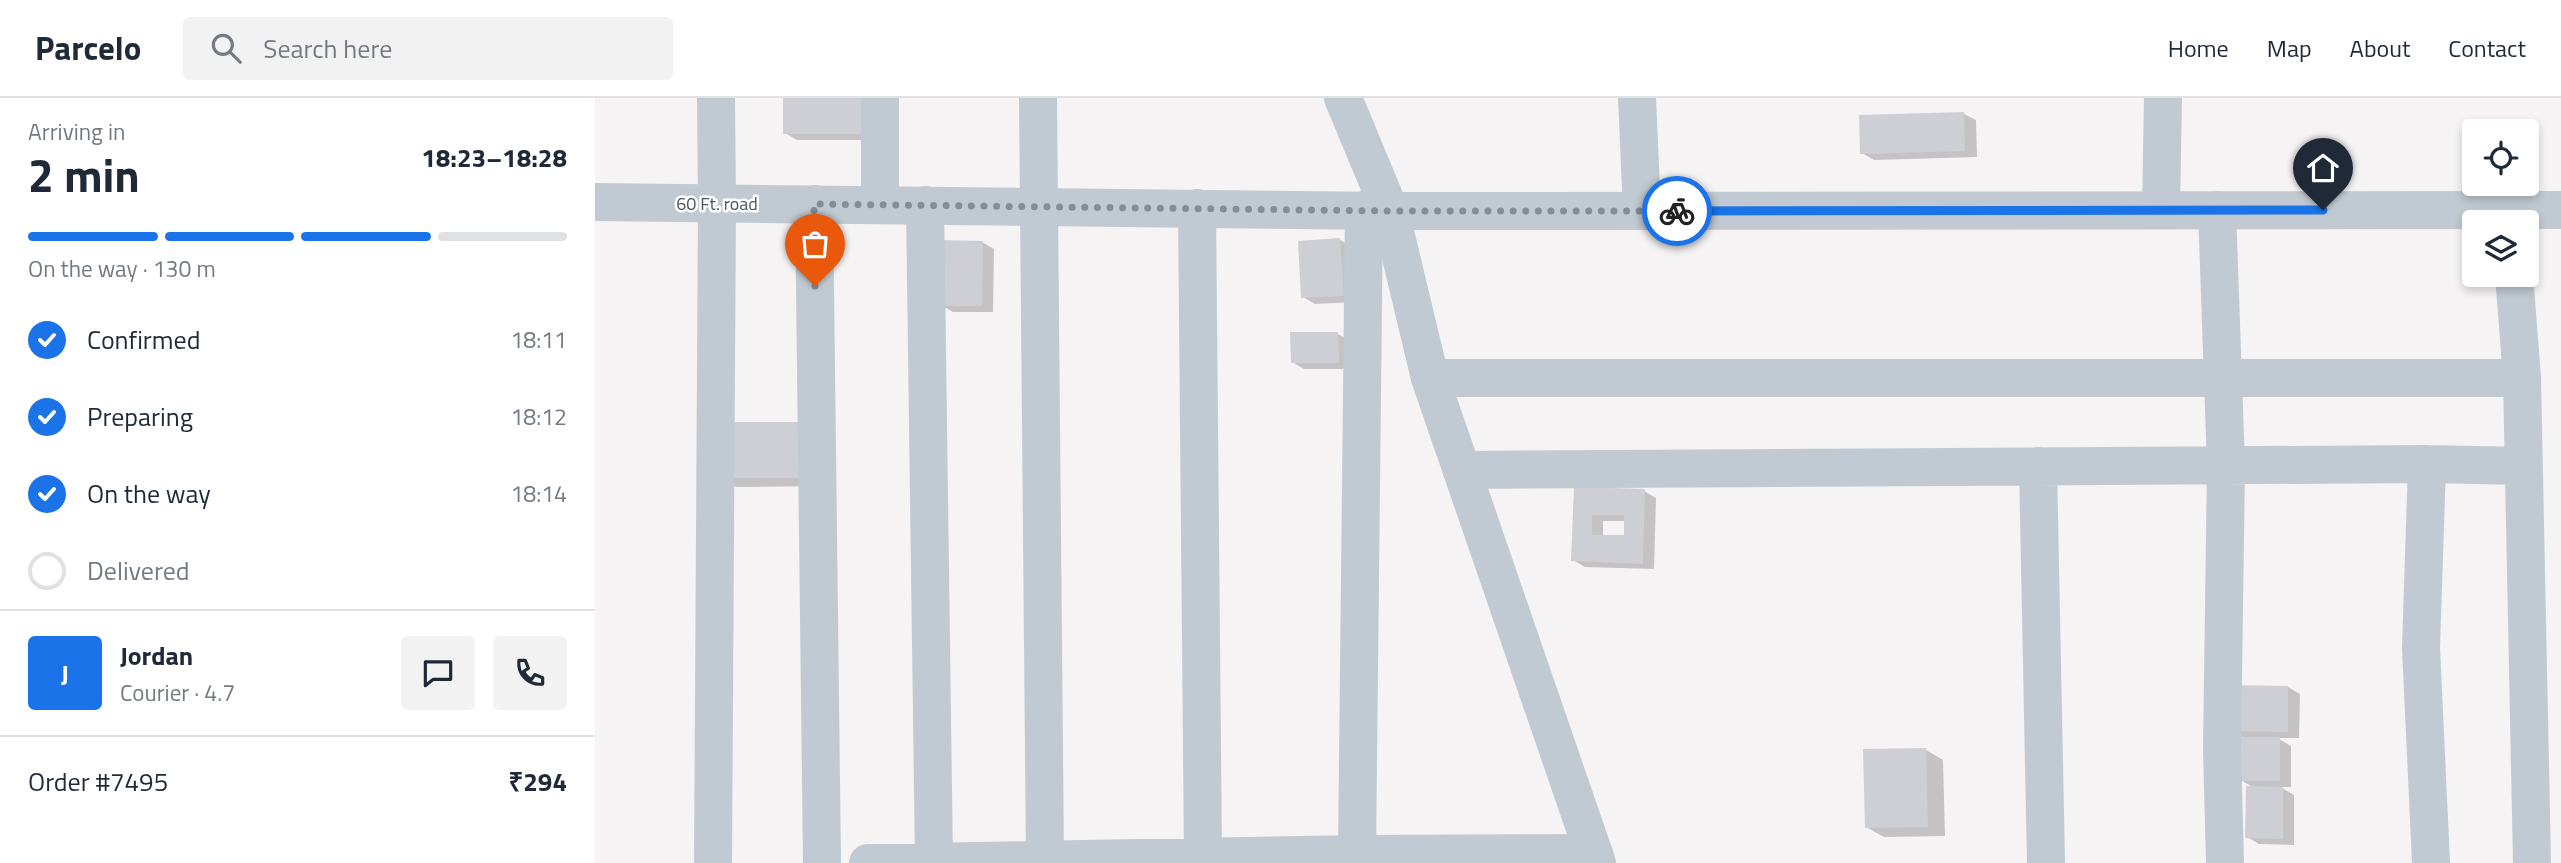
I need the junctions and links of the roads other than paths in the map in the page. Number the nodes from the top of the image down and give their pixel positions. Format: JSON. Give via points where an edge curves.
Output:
{"nodes":[{"id":1,"x":716,"y":98,"type":"edge"},
{"id":2,"x":880,"y":98,"type":"edge"},
{"id":3,"x":1038,"y":98,"type":"edge"},
{"id":4,"x":1343,"y":98,"type":"edge"},
{"id":5,"x":1637,"y":98,"type":"edge"},
{"id":6,"x":2163,"y":98,"type":"edge"},
{"id":7,"x":595,"y":202,"type":"edge"},
{"id":8,"x":717,"y":204,"type":"junction"},
{"id":9,"x":814,"y":204,"type":"junction"},
{"id":10,"x":880,"y":205,"type":"junction"},
{"id":11,"x":925,"y":205,"type":"junction"},
{"id":12,"x":1038,"y":206,"type":"junction"},
{"id":13,"x":1197,"y":208,"type":"junction"},
{"id":14,"x":1377,"y":210,"type":"junction"},
{"id":15,"x":2161,"y":210,"type":"junction"},
{"id":16,"x":2217,"y":210,"type":"junction"},
{"id":17,"x":2561,"y":210,"type":"edge"},
{"id":18,"x":1642,"y":211,"type":"junction"},
{"id":19,"x":2539,"y":213,"type":"edge"},
{"id":20,"x":2462,"y":215,"type":"edge"},
{"id":21,"x":2515,"y":287,"type":"edge"},
{"id":22,"x":2222,"y":377,"type":"junction"},
{"id":23,"x":1430,"y":378,"type":"junction"},
{"id":24,"x":2522,"y":378,"type":"junction"},
{"id":25,"x":2427,"y":464,"type":"junction"},
{"id":26,"x":2226,"y":465,"type":"junction"},
{"id":27,"x":2038,"y":466,"type":"junction"},
{"id":28,"x":2524,"y":466,"type":"junction"},
{"id":29,"x":1462,"y":470,"type":"junction"},
{"id":30,"x":1357,"y":854,"type":"junction"},
{"id":31,"x":1203,"y":857,"type":"junction"},
{"id":32,"x":1596,"y":858,"type":"edge"},
{"id":33,"x":1045,"y":860,"type":"junction"},
{"id":34,"x":935,"y":862,"type":"edge"},
{"id":35,"x":713,"y":863,"type":"edge"},
{"id":36,"x":822,"y":863,"type":"edge"},
{"id":37,"x":868,"y":863,"type":"edge"},
{"id":38,"x":2046,"y":863,"type":"edge"},
{"id":39,"x":2225,"y":863,"type":"edge"},
{"id":40,"x":2431,"y":863,"type":"edge"},
{"id":41,"x":2532,"y":863,"type":"edge"}],
"edges":[{"from":1,"to":8,"type":"street"},
{"from":2,"to":10,"type":"street"},
{"from":3,"to":12,"type":"street"},
{"from":4,"to":14,"type":"street"},
{"from":5,"to":18,"type":"street"},
{"from":6,"to":15,"type":"street"},
{"from":7,"to":8,"type":"street","name":"60 Ft. road"},
{"from":8,"to":9,"type":"street","name":"60 Ft. road"},
{"from":8,"to":35,"type":"street"},
{"from":9,"to":10,"type":"street","name":"60 Ft. road"},
{"from":9,"to":36,"type":"street"},
{"from":10,"to":11,"type":"street","name":"60 Ft. road"},
{"from":11,"to":12,"type":"street","name":"60 Ft. road"},
{"from":11,"to":34,"type":"street"},
{"from":12,"to":13,"type":"street","name":"60 Ft. road"},
{"from":12,"to":33,"type":"street"},
{"from":13,"to":14,"type":"street","name":"60 Ft. road"},
{"from":13,"to":31,"type":"street"},
{"from":14,"to":18,"type":"street","name":"60 Ft. road"},
{"from":14,"to":23,"type":"street"},
{"from":14,"to":30,"type":"street"},
{"from":15,"to":16,"type":"street","name":"60 Ft. road"},
{"from":15,"to":18,"type":"street","name":"60 Ft. road"},
{"from":16,"to":20,"type":"street","name":"60 Ft. road"},
{"from":16,"to":22,"type":"street"},
{"from":17,"to":19,"type":"street","name":"60 Ft. road"},
{"from":21,"to":24,"type":"street"},
{"from":22,"to":23,"type":"street"},
{"from":22,"to":24,"type":"street"},
{"from":22,"to":26,"type":"street"},
{"from":23,"to":29,"type":"street"},
{"from":24,"to":28,"type":"street"},
{"from":25,"to":26,"type":"street"},
{"from":25,"to":28,"type":"street"},
{"from":25,"to":40,"type":"street","via":[[2421,648]]},
{"from":26,"to":27,"type":"street"},
{"from":26,"to":39,"type":"street"},
{"from":27,"to":29,"type":"street"},
{"from":27,"to":38,"type":"street"},
{"from":28,"to":41,"type":"street"},
{"from":29,"to":32,"type":"street"},
{"from":30,"to":31,"type":"street"},
{"from":30,"to":32,"type":"street"},
{"from":31,"to":33,"type":"street"},
{"from":33,"to":34,"type":"street"},
{"from":34,"to":37,"type":"street"}]}
